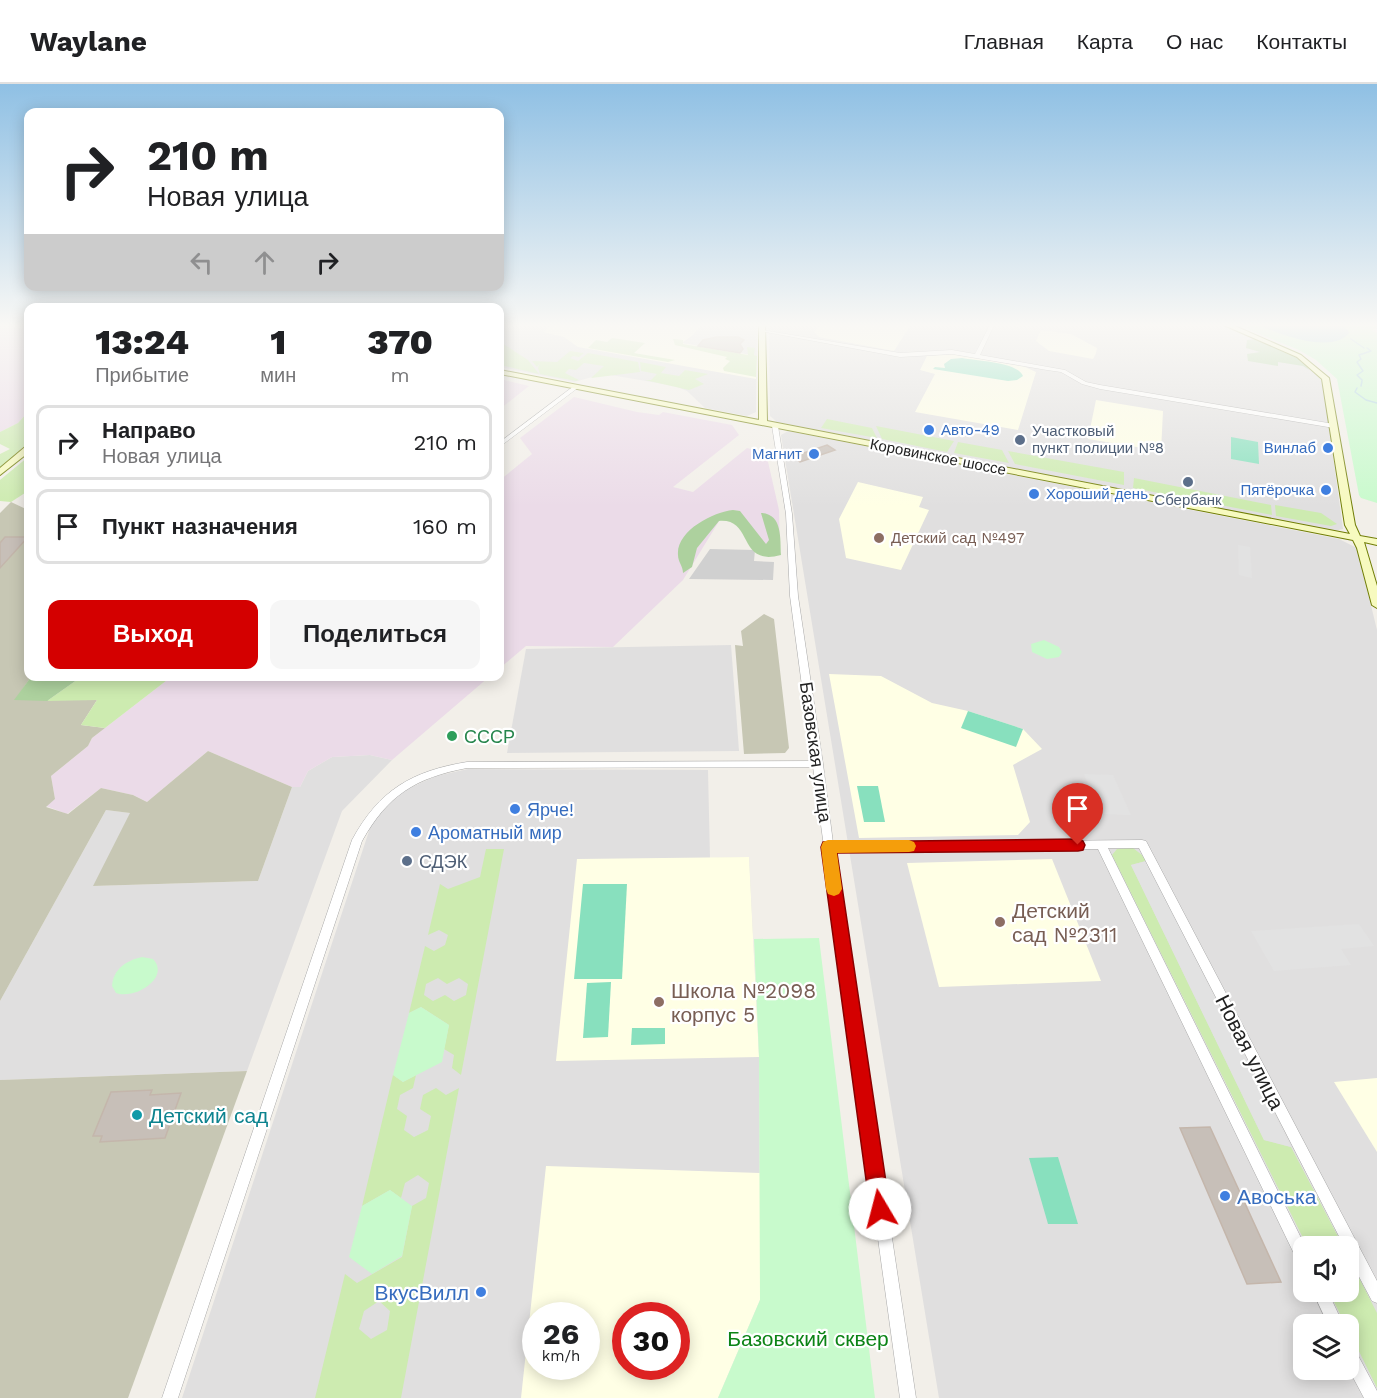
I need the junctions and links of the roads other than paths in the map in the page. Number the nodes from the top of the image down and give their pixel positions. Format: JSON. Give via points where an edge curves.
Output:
{"nodes":[{"id":1,"x":562,"y":384,"type":"edge"},
{"id":2,"x":763,"y":384,"type":"edge"},
{"id":3,"x":1089,"y":384,"type":"edge"},
{"id":4,"x":1328,"y":384,"type":"edge"},
{"id":5,"x":576,"y":387,"type":"junction"},
{"id":6,"x":763,"y":424,"type":"junction"},
{"id":7,"x":775,"y":426,"type":"junction"},
{"id":8,"x":1334,"y":426,"type":"junction"},
{"id":9,"x":504,"y":441,"type":"edge"},
{"id":10,"x":24,"y":452,"type":"edge"},
{"id":11,"x":0,"y":472,"type":"edge"},
{"id":12,"x":1358,"y":538,"type":"junction"},
{"id":13,"x":1377,"y":542,"type":"edge"},
{"id":14,"x":1377,"y":605,"type":"edge"},
{"id":15,"x":818,"y":764,"type":"junction"},
{"id":16,"x":1101,"y":845,"type":"junction"},
{"id":17,"x":828,"y":847,"type":"junction"},
{"id":18,"x":1293,"y":1237,"type":"edge"},
{"id":19,"x":1377,"y":1296,"type":"edge"},
{"id":20,"x":1359,"y":1373,"type":"edge"},
{"id":21,"x":170,"y":1398,"type":"edge"},
{"id":22,"x":908,"y":1398,"type":"edge"},
{"id":23,"x":1372,"y":1398,"type":"edge"}],
"edges":[{"from":1,"to":5,"type":"main road","name":"Коровинское шоссе"},
{"from":2,"to":6,"type":"main road"},
{"from":3,"to":8,"type":"street"},
{"from":4,"to":8,"type":"main road"},
{"from":5,"to":6,"type":"main road","name":"Коровинское шоссе"},
{"from":5,"to":9,"type":"street"},
{"from":6,"to":7,"type":"main road","name":"Коровинское шоссе"},
{"from":7,"to":12,"type":"main road","name":"Коровинское шоссе"},
{"from":7,"to":15,"type":"street","name":"Базовская улица"},
{"from":8,"to":12,"type":"main road","via":[[1350,525]]},
{"from":10,"to":11,"type":"main road"},
{"from":12,"to":13,"type":"main road","name":"Коровинское шоссе"},
{"from":12,"to":14,"type":"main road"},
{"from":15,"to":17,"type":"street","name":"Базовская улица"},
{"from":15,"to":21,"type":"street","via":[[467,765],[446,768],[408,783],[375,809],[357,840]]},
{"from":16,"to":17,"type":"street","name":"Новая улица"},
{"from":16,"to":18,"type":"street"},
{"from":16,"to":19,"type":"street","name":"Новая улица","via":[[1142,844]]},
{"from":17,"to":22,"type":"street","name":"Базовская улица"},
{"from":20,"to":23,"type":"street"}]}
